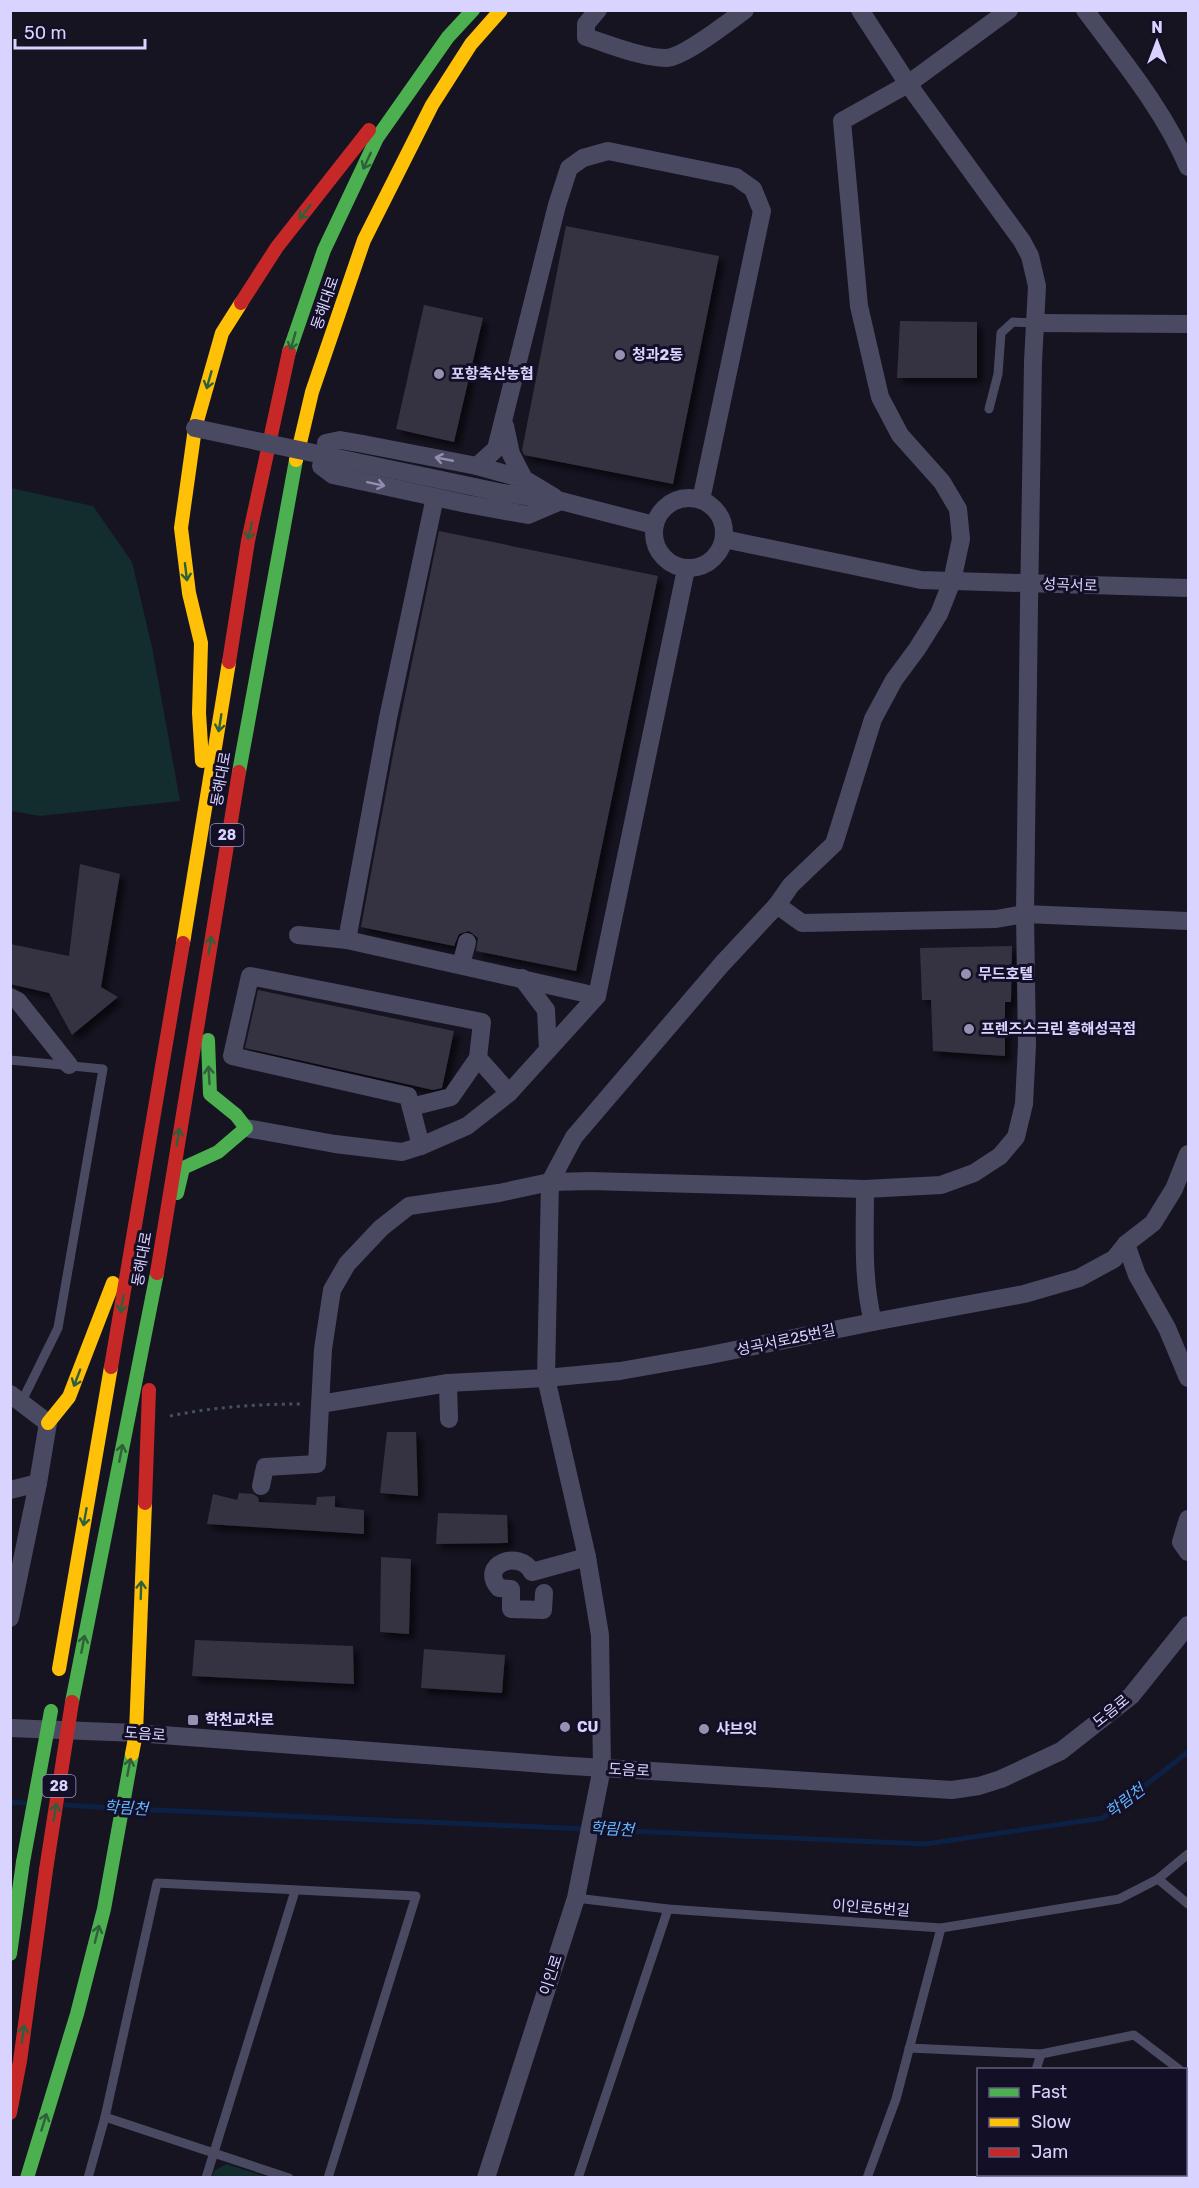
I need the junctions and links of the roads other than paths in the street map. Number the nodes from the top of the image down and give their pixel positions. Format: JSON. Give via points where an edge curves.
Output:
{"nodes":[{"id":1,"x":473,"y":10,"type":"edge"},
{"id":2,"x":501,"y":10,"type":"edge"},
{"id":3,"x":598,"y":10,"type":"edge"},
{"id":4,"x":745,"y":10,"type":"edge"},
{"id":5,"x":860,"y":10,"type":"edge"},
{"id":6,"x":1009,"y":10,"type":"edge"},
{"id":7,"x":1085,"y":10,"type":"edge"},
{"id":8,"x":448,"y":37,"type":"junction"},
{"id":9,"x":908,"y":84,"type":"junction"},
{"id":10,"x":1188,"y":167,"type":"edge"},
{"id":11,"x":1036,"y":323,"type":"junction"},
{"id":12,"x":1188,"y":324,"type":"edge"},
{"id":13,"x":989,"y":409,"type":"dead end"},
{"id":14,"x":504,"y":417,"type":"junction"},
{"id":15,"x":195,"y":428,"type":"junction"},
{"id":16,"x":326,"y":442,"type":"dead end"},
{"id":17,"x":321,"y":466,"type":"dead end"},
{"id":18,"x":477,"y":466,"type":"junction"},
{"id":19,"x":524,"y":479,"type":"junction"},
{"id":20,"x":435,"y":497,"type":"junction"},
{"id":21,"x":701,"y":500,"type":"junction"},
{"id":22,"x":561,"y":501,"type":"junction"},
{"id":23,"x":654,"y":525,"type":"junction"},
{"id":24,"x":724,"y":538,"type":"junction"},
{"id":25,"x":686,"y":569,"type":"junction"},
{"id":26,"x":952,"y":581,"type":"junction"},
{"id":27,"x":1029,"y":583,"type":"junction"},
{"id":28,"x":1188,"y":588,"type":"edge"},
{"id":29,"x":205,"y":814,"type":"junction"},
{"id":30,"x":777,"y":905,"type":"junction"},
{"id":31,"x":1025,"y":914,"type":"junction"},
{"id":32,"x":1188,"y":921,"type":"edge"},
{"id":33,"x":298,"y":934,"type":"dead end"},
{"id":34,"x":347,"y":940,"type":"junction"},
{"id":35,"x":467,"y":942,"type":"dead end"},
{"id":36,"x":461,"y":965,"type":"junction"},
{"id":37,"x":207,"y":969,"type":"junction"},
{"id":38,"x":522,"y":978,"type":"junction"},
{"id":39,"x":597,"y":996,"type":"junction"},
{"id":40,"x":10,"y":997,"type":"edge"},
{"id":41,"x":548,"y":1050,"type":"junction"},
{"id":42,"x":478,"y":1058,"type":"junction"},
{"id":43,"x":10,"y":1060,"type":"edge"},
{"id":44,"x":69,"y":1065,"type":"junction"},
{"id":45,"x":509,"y":1093,"type":"junction"},
{"id":46,"x":411,"y":1107,"type":"junction"},
{"id":47,"x":246,"y":1128,"type":"junction"},
{"id":48,"x":421,"y":1146,"type":"junction"},
{"id":49,"x":1188,"y":1155,"type":"edge"},
{"id":50,"x":550,"y":1182,"type":"junction"},
{"id":51,"x":865,"y":1189,"type":"junction"},
{"id":52,"x":136,"y":1226,"type":"junction"},
{"id":53,"x":1126,"y":1244,"type":"junction"},
{"id":54,"x":158,"y":1268,"type":"junction"},
{"id":55,"x":873,"y":1322,"type":"junction"},
{"id":56,"x":546,"y":1378,"type":"junction"},
{"id":57,"x":1188,"y":1378,"type":"edge"},
{"id":58,"x":448,"y":1383,"type":"junction"},
{"id":59,"x":14,"y":1400,"type":"edge"},
{"id":60,"x":320,"y":1404,"type":"junction"},
{"id":61,"x":449,"y":1419,"type":"dead end"},
{"id":62,"x":48,"y":1423,"type":"junction"},
{"id":63,"x":38,"y":1483,"type":"junction"},
{"id":64,"x":261,"y":1486,"type":"dead end"},
{"id":65,"x":10,"y":1490,"type":"edge"},
{"id":66,"x":1188,"y":1519,"type":"edge"},
{"id":67,"x":1188,"y":1552,"type":"edge"},
{"id":68,"x":587,"y":1557,"type":"junction"},
{"id":69,"x":532,"y":1572,"type":"junction"},
{"id":70,"x":512,"y":1589,"type":"junction"},
{"id":71,"x":544,"y":1593,"type":"dead end"},
{"id":72,"x":10,"y":1618,"type":"edge"},
{"id":73,"x":1188,"y":1625,"type":"edge"},
{"id":74,"x":57,"y":1677,"type":"dead end"},
{"id":75,"x":54,"y":1700,"type":"dead end"},
{"id":76,"x":10,"y":1728,"type":"edge"},
{"id":77,"x":136,"y":1733,"type":"junction"},
{"id":78,"x":602,"y":1768,"type":"junction"},
{"id":79,"x":1188,"y":1854,"type":"edge"},
{"id":80,"x":1158,"y":1879,"type":"junction"},
{"id":81,"x":295,"y":1891,"type":"junction"},
{"id":82,"x":576,"y":1898,"type":"junction"},
{"id":83,"x":1188,"y":1904,"type":"edge"},
{"id":84,"x":668,"y":1909,"type":"junction"},
{"id":85,"x":941,"y":1928,"type":"junction"},
{"id":86,"x":10,"y":1954,"type":"edge"},
{"id":87,"x":909,"y":2048,"type":"junction"},
{"id":88,"x":1041,"y":2054,"type":"junction"},
{"id":89,"x":1036,"y":2068,"type":"edge"},
{"id":90,"x":1177,"y":2068,"type":"edge"},
{"id":91,"x":10,"y":2113,"type":"edge"},
{"id":92,"x":105,"y":2117,"type":"junction"},
{"id":93,"x":214,"y":2154,"type":"junction"},
{"id":94,"x":27,"y":2178,"type":"edge"},
{"id":95,"x":88,"y":2178,"type":"edge"},
{"id":96,"x":206,"y":2178,"type":"edge"},
{"id":97,"x":289,"y":2178,"type":"edge"},
{"id":98,"x":328,"y":2178,"type":"edge"},
{"id":99,"x":486,"y":2178,"type":"edge"},
{"id":100,"x":578,"y":2178,"type":"edge"},
{"id":101,"x":867,"y":2178,"type":"edge"}],
"edges":[{"from":1,"to":8,"type":"main road"},
{"from":37,"to":2,"type":"main road","name":"동해대로","number":"28","one_way":true,"via":[[290,485],[312,392],[364,240],[432,105],[471,44]]},
{"from":3,"to":4,"type":"street","via":[[586,24],[586,37],[668,58],[692,47]]},
{"from":5,"to":9,"type":"street"},
{"from":6,"to":9,"type":"street"},
{"from":7,"to":10,"type":"street","via":[[1159,113]]},
{"from":8,"to":15,"type":"main road","one_way":true,"via":[[277,247],[222,333]]},
{"from":8,"to":29,"type":"main road","one_way":true,"via":[[377,138],[324,250],[292,339],[248,542]]},
{"from":9,"to":11,"type":"street","via":[[1030,256],[1037,286]]},
{"from":9,"to":26,"type":"street","via":[[842,121],[844,150],[859,306],[880,397],[900,435],[942,482],[958,509],[961,539]]},
{"from":11,"to":12,"type":"street"},
{"from":11,"to":13,"type":"lane","via":[[1013,322],[1001,333],[998,374]]},
{"from":11,"to":27,"type":"street"},
{"from":14,"to":18,"type":"street","via":[[496,450]]},
{"from":14,"to":19,"type":"street","via":[[511,454]]},
{"from":14,"to":21,"type":"street","via":[[569,168],[583,158],[608,151],[736,177],[753,189],[762,211]]},
{"from":15,"to":22,"type":"street","bridge":true,"via":[[503,493]]},
{"from":15,"to":29,"type":"main road","one_way":true,"via":[[181,528],[189,593],[201,643],[199,713]]},
{"from":18,"to":16,"type":"street","one_way":true,"via":[[363,444]]},
{"from":17,"to":20,"type":"street","one_way":true,"via":[[333,474]]},
{"from":18,"to":19,"type":"street"},
{"from":19,"to":22,"type":"street"},
{"from":20,"to":22,"type":"street","via":[[528,515]]},
{"from":20,"to":34,"type":"street","via":[[388,718]]},
{"from":21,"to":23,"type":"street","via":[[689,498],[667,505]]},
{"from":21,"to":24,"type":"street","via":[[720,515]]},
{"from":22,"to":23,"type":"street"},
{"from":23,"to":25,"type":"street","via":[[653,537],[664,559]]},
{"from":24,"to":25,"type":"street","via":[[721,549],[707,564]]},
{"from":24,"to":26,"type":"street","name":"성곡서로","via":[[921,580]]},
{"from":25,"to":39,"type":"street"},
{"from":26,"to":27,"type":"street","name":"성곡서로"},
{"from":26,"to":30,"type":"street","via":[[939,614],[873,719],[834,844],[791,885]]},
{"from":27,"to":28,"type":"street","name":"성곡서로"},
{"from":27,"to":31,"type":"street"},
{"from":29,"to":52,"type":"main road"},
{"from":30,"to":31,"type":"street","via":[[802,924],[996,919]]},
{"from":30,"to":50,"type":"street","via":[[574,1137]]},
{"from":31,"to":32,"type":"street"},
{"from":31,"to":51,"type":"street","via":[[1027,1045],[1024,1104],[1016,1137],[1000,1156],[974,1173],[941,1185]]},
{"from":33,"to":34,"type":"street"},
{"from":34,"to":36,"type":"street"},
{"from":35,"to":36,"type":"street"},
{"from":36,"to":38,"type":"street"},
{"from":47,"to":37,"type":"main road","one_way":true,"via":[[210,1094]]},
{"from":54,"to":37,"type":"main road","name":"동해대로","number":"28","one_way":true},
{"from":38,"to":39,"type":"street"},
{"from":38,"to":41,"type":"street","via":[[546,1010]]},
{"from":39,"to":41,"type":"street"},
{"from":40,"to":44,"type":"street","via":[[18,1001]]},
{"from":41,"to":45,"type":"street"},
{"from":42,"to":45,"type":"street"},
{"from":42,"to":46,"type":"street","via":[[451,1097]]},
{"from":42,"to":46,"type":"street","via":[[482,1022],[250,976],[232,1056],[408,1096]]},
{"from":43,"to":44,"type":"lane"},
{"from":44,"to":59,"type":"lane","via":[[103,1069],[58,1328]]},
{"from":45,"to":48,"type":"street","via":[[467,1126]]},
{"from":46,"to":48,"type":"street"},
{"from":47,"to":48,"type":"street","via":[[402,1152]]},
{"from":47,"to":54,"type":"main road","via":[[218,1152],[183,1168]]},
{"from":49,"to":53,"type":"street","name":"성곡서로25번길","via":[[1174,1189],[1153,1223]]},
{"from":50,"to":51,"type":"street"},
{"from":50,"to":56,"type":"street","name":"이인로"},
{"from":50,"to":60,"type":"street","via":[[409,1206],[381,1228],[347,1264],[332,1290]]},
{"from":51,"to":55,"type":"street","via":[[865,1262]]},
{"from":52,"to":62,"type":"main road","one_way":true,"via":[[69,1397]]},
{"from":52,"to":74,"type":"main road","one_way":true},
{"from":53,"to":55,"type":"street","name":"성곡서로25번길","via":[[1114,1259],[1079,1278],[1024,1294]]},
{"from":53,"to":57,"type":"street","via":[[1137,1275],[1167,1328]]},
{"from":77,"to":54,"type":"main road","one_way":true,"via":[[147,1424]]},
{"from":91,"to":54,"type":"main road","name":"동해대로","number":"28","one_way":true,"bridge":true,"via":[[72,1702]]},
{"from":55,"to":56,"type":"street","name":"성곡서로25번길","via":[[620,1371]]},
{"from":56,"to":58,"type":"street","name":"성곡서로25번길"},
{"from":56,"to":68,"type":"street","name":"이인로"},
{"from":58,"to":60,"type":"street","name":"성곡서로25번길"},
{"from":58,"to":61,"type":"street"},
{"from":59,"to":62,"type":"street"},
{"from":60,"to":64,"type":"street","via":[[317,1464],[265,1467]]},
{"from":62,"to":63,"type":"street"},
{"from":63,"to":65,"type":"street"},
{"from":63,"to":72,"type":"street"},
{"from":66,"to":67,"type":"street","via":[[1181,1542]]},
{"from":68,"to":69,"type":"street"},
{"from":68,"to":78,"type":"street","name":"이인로","via":[[600,1635]]},
{"from":69,"to":70,"type":"street","via":[[529,1583]]},
{"from":69,"to":70,"type":"street","via":[[519,1561],[496,1566],[495,1583],[499,1588]]},
{"from":70,"to":71,"type":"street","via":[[511,1609],[543,1610]]},
{"from":73,"to":78,"type":"street","name":"도음로","via":[[1131,1696],[1061,1751],[979,1786],[952,1790],[902,1788]]},
{"from":75,"to":86,"type":"main road","bridge":true},
{"from":76,"to":77,"type":"street","name":"도음로"},
{"from":77,"to":78,"type":"street","name":"도음로"},
{"from":94,"to":77,"type":"main road","one_way":true,"via":[[104,1909]]},
{"from":78,"to":82,"type":"street","name":"이인로"},
{"from":79,"to":80,"type":"lane","name":"이인로5번길"},
{"from":80,"to":83,"type":"lane"},
{"from":80,"to":85,"type":"lane","name":"이인로5번길","via":[[1119,1899]]},
{"from":81,"to":92,"type":"lane","via":[[158,1883]]},
{"from":81,"to":93,"type":"lane"},
{"from":81,"to":98,"type":"lane","via":[[416,1896]]},
{"from":82,"to":84,"type":"lane","name":"이인로5번길"},
{"from":82,"to":99,"type":"street","name":"이인로"},
{"from":84,"to":85,"type":"lane","name":"이인로5번길"},
{"from":84,"to":100,"type":"lane"},
{"from":85,"to":87,"type":"lane"},
{"from":87,"to":88,"type":"lane"},
{"from":87,"to":101,"type":"lane","via":[[896,2099]]},
{"from":88,"to":89,"type":"lane"},
{"from":88,"to":90,"type":"lane","via":[[1134,2035]]},
{"from":92,"to":93,"type":"lane"},
{"from":92,"to":95,"type":"lane"},
{"from":93,"to":96,"type":"lane"},
{"from":93,"to":97,"type":"lane"}]}
